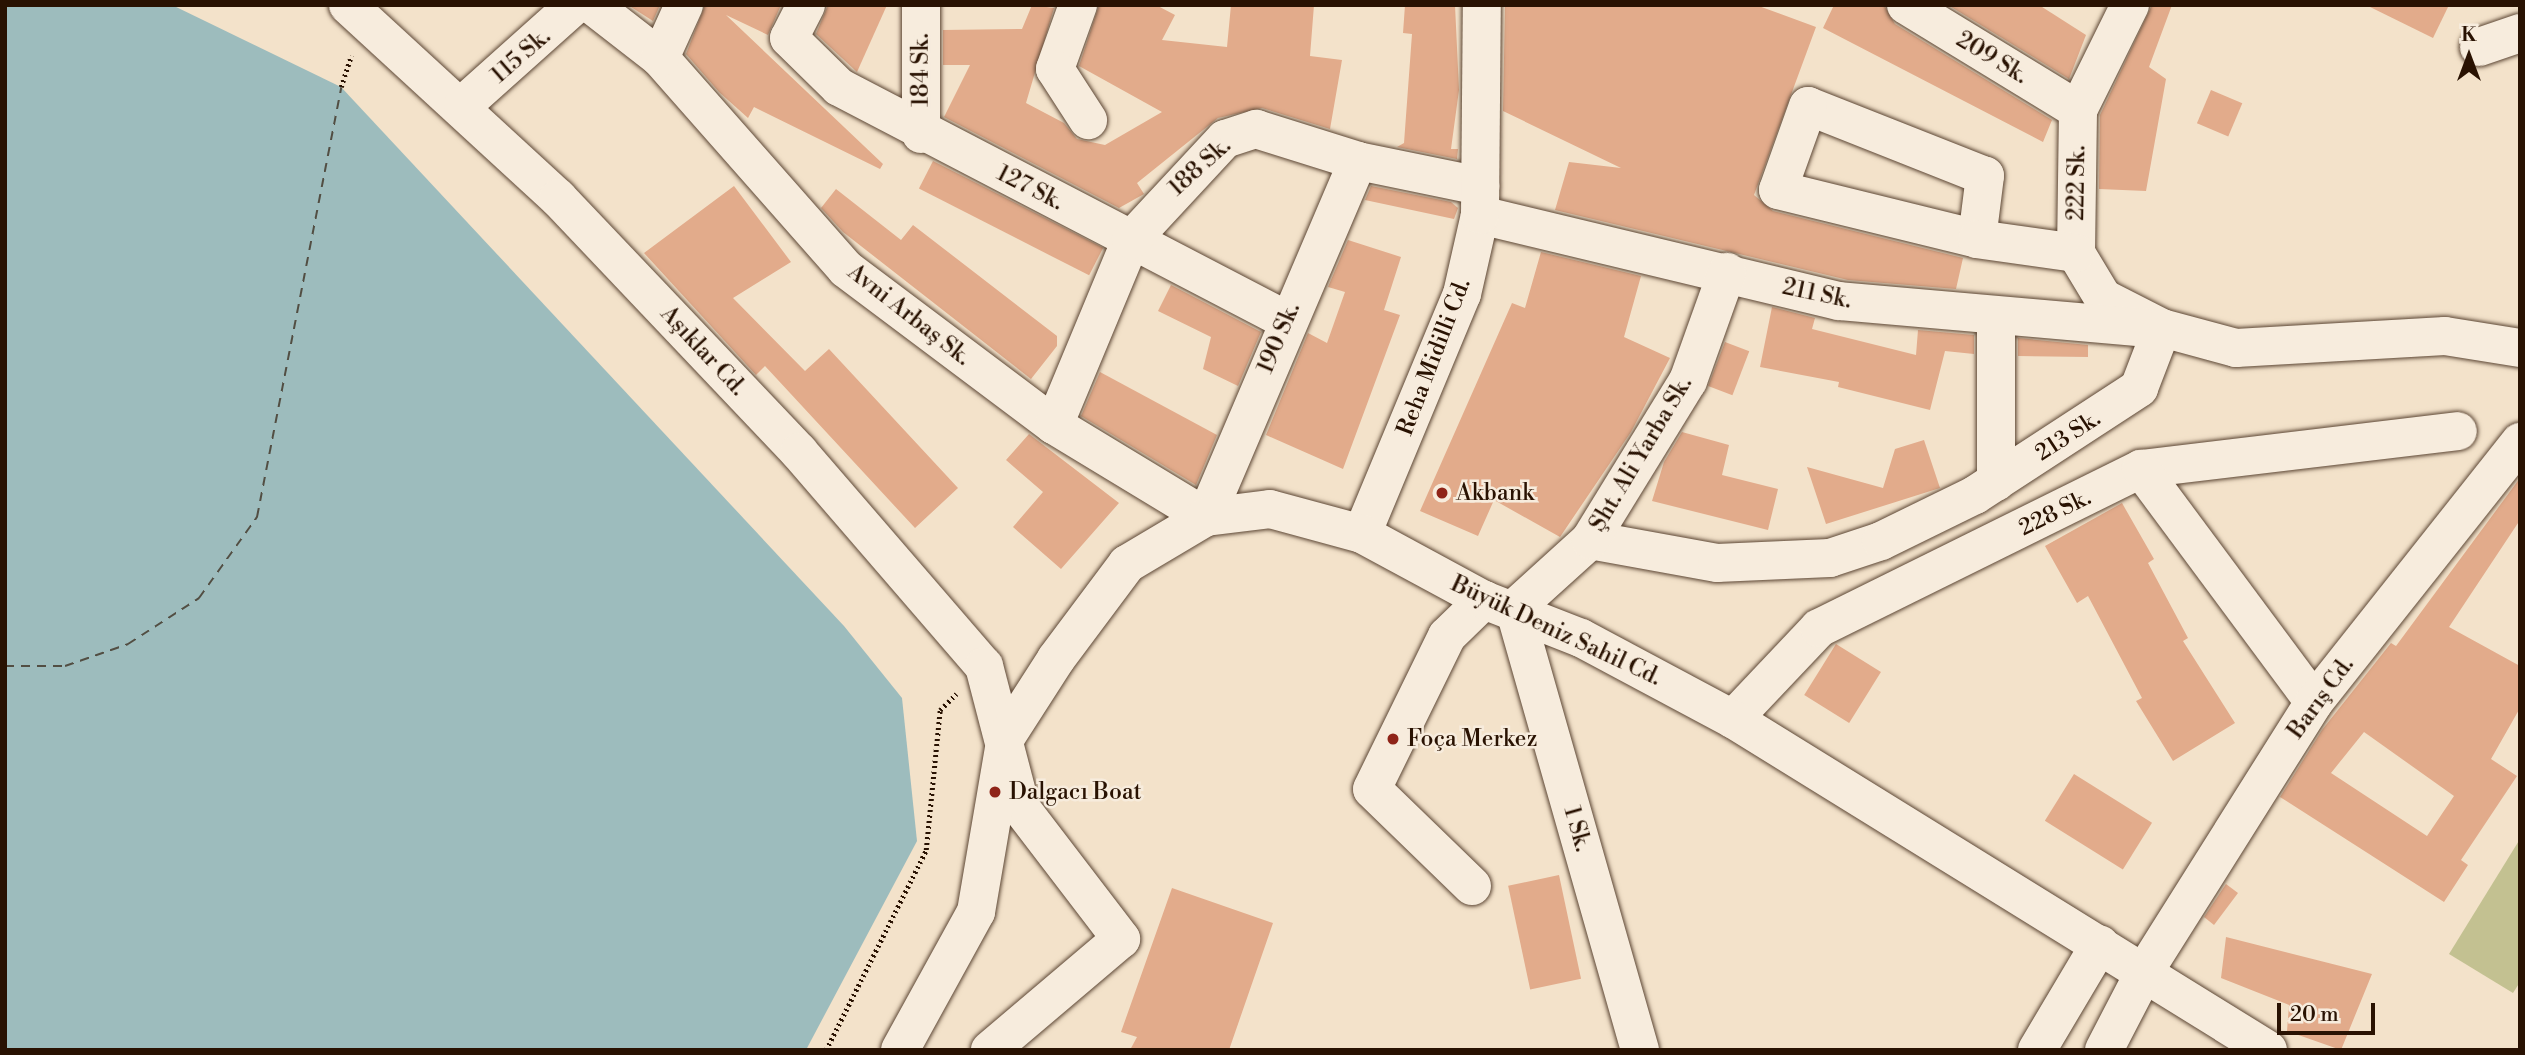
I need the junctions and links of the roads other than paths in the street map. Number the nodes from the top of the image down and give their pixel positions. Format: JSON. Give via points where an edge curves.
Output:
{"nodes":[{"id":1,"x":348,"y":5,"type":"edge"},
{"id":2,"x":575,"y":5,"type":"edge"},
{"id":3,"x":592,"y":5,"type":"edge"},
{"id":4,"x":684,"y":5,"type":"edge"},
{"id":5,"x":921,"y":5,"type":"edge"},
{"id":6,"x":1078,"y":5,"type":"edge"},
{"id":7,"x":1482,"y":5,"type":"edge"},
{"id":8,"x":1906,"y":5,"type":"edge"},
{"id":9,"x":2130,"y":5,"type":"edge"},
{"id":10,"x":798,"y":22,"type":"edge"},
{"id":11,"x":2520,"y":33,"type":"edge"},
{"id":12,"x":2479,"y":47,"type":"dead end"},
{"id":13,"x":660,"y":58,"type":"junction"},
{"id":14,"x":463,"y":104,"type":"junction"},
{"id":15,"x":2078,"y":110,"type":"junction"},
{"id":16,"x":1088,"y":120,"type":"dead end"},
{"id":17,"x":921,"y":134,"type":"junction"},
{"id":18,"x":1358,"y":161,"type":"junction"},
{"id":19,"x":1480,"y":200,"type":"junction"},
{"id":20,"x":1977,"y":239,"type":"junction"},
{"id":21,"x":1131,"y":240,"type":"junction"},
{"id":22,"x":2076,"y":253,"type":"junction"},
{"id":23,"x":1727,"y":272,"type":"junction"},
{"id":24,"x":1996,"y":317,"type":"junction"},
{"id":25,"x":1286,"y":320,"type":"junction"},
{"id":26,"x":2162,"y":328,"type":"junction"},
{"id":27,"x":2520,"y":348,"type":"edge"},
{"id":28,"x":1054,"y":425,"type":"junction"},
{"id":29,"x":2458,"y":431,"type":"dead end"},
{"id":30,"x":2520,"y":442,"type":"edge"},
{"id":31,"x":2141,"y":469,"type":"junction"},
{"id":32,"x":1996,"y":482,"type":"junction"},
{"id":33,"x":1206,"y":517,"type":"junction"},
{"id":34,"x":1362,"y":534,"type":"junction"},
{"id":35,"x":1590,"y":541,"type":"junction"},
{"id":36,"x":1499,"y":604,"type":"junction"},
{"id":37,"x":2314,"y":702,"type":"junction"},
{"id":38,"x":1732,"y":719,"type":"junction"},
{"id":39,"x":1006,"y":737,"type":"junction"},
{"id":40,"x":1472,"y":886,"type":"dead end"},
{"id":41,"x":2100,"y":944,"type":"junction"},
{"id":42,"x":2146,"y":969,"type":"junction"},
{"id":43,"x":900,"y":1050,"type":"edge"},
{"id":44,"x":990,"y":1050,"type":"edge"},
{"id":45,"x":1640,"y":1050,"type":"edge"},
{"id":46,"x":2037,"y":1050,"type":"edge"},
{"id":47,"x":2104,"y":1050,"type":"edge"},
{"id":48,"x":2267,"y":1050,"type":"edge"}],
"edges":[{"from":1,"to":14,"type":"street","name":"Aşıklar Cd."},
{"from":2,"to":14,"type":"street","name":"115 Sk."},
{"from":3,"to":13,"type":"street","name":"Avni Arbaş Sk."},
{"from":4,"to":13,"type":"street"},
{"from":5,"to":17,"type":"street","name":"184 Sk."},
{"from":6,"to":16,"type":"street","via":[[1055,69]]},
{"from":7,"to":19,"type":"street","name":"Reha Midilli Cd."},
{"from":8,"to":15,"type":"street","name":"209 Sk."},
{"from":9,"to":15,"type":"street","name":"222 Sk."},
{"from":10,"to":17,"type":"street","name":"127 Sk.","via":[[839,87]]},
{"from":11,"to":12,"type":"street"},
{"from":13,"to":28,"type":"street","name":"Avni Arbaş Sk.","via":[[846,269]]},
{"from":14,"to":39,"type":"street","name":"Aşıklar Cd.","via":[[799,452],[984,666]]},
{"from":15,"to":22,"type":"street","name":"222 Sk."},
{"from":17,"to":21,"type":"street","name":"127 Sk."},
{"from":18,"to":19,"type":"street","name":"188 Sk."},
{"from":18,"to":21,"type":"street","name":"188 Sk.","via":[[1256,129],[1225,139]]},
{"from":18,"to":25,"type":"street","name":"190 Sk."},
{"from":19,"to":23,"type":"street","name":"211 Sk."},
{"from":19,"to":34,"type":"street","name":"Reha Midilli Cd.","via":[[1462,294]]},
{"from":20,"to":20,"type":"street","via":[[1778,190],[1808,106],[1984,176]]},
{"from":20,"to":22,"type":"street"},
{"from":21,"to":25,"type":"street","name":"127 Sk."},
{"from":21,"to":28,"type":"street","name":"188 Sk."},
{"from":22,"to":26,"type":"street","name":"222 Sk.","via":[[2103,298]]},
{"from":23,"to":24,"type":"street","name":"211 Sk.","via":[[1839,301]]},
{"from":23,"to":35,"type":"street","name":"Şht. Ali Yarba Sk.","via":[[1688,381]]},
{"from":24,"to":26,"type":"street","name":"211 Sk."},
{"from":24,"to":32,"type":"street"},
{"from":25,"to":33,"type":"street","name":"190 Sk."},
{"from":26,"to":27,"type":"street","via":[[2236,348],[2445,336]]},
{"from":26,"to":32,"type":"street","name":"213 Sk.","via":[[2139,388]]},
{"from":28,"to":33,"type":"street","name":"Avni Arbaş Sk."},
{"from":29,"to":31,"type":"street","name":"228 Sk."},
{"from":30,"to":37,"type":"street","name":"Barış Cd."},
{"from":31,"to":37,"type":"street"},
{"from":31,"to":38,"type":"street","name":"228 Sk.","via":[[1819,628]]},
{"from":32,"to":35,"type":"street","name":"213 Sk.","via":[[1922,524],[1830,558],[1717,563]]},
{"from":33,"to":34,"type":"street","name":"Büyük Deniz Sahil Cd.","via":[[1270,509]]},
{"from":33,"to":39,"type":"street","name":"Büyük Deniz Sahil Cd.","via":[[1127,564]]},
{"from":34,"to":36,"type":"street","name":"Büyük Deniz Sahil Cd."},
{"from":35,"to":36,"type":"street","name":"Şht. Ali Yarba Sk."},
{"from":36,"to":38,"type":"street","name":"Büyük Deniz Sahil Cd."},
{"from":36,"to":40,"type":"street","name":"Şht. Ali Yarba Sk.","via":[[1447,636],[1372,789]]},
{"from":36,"to":45,"type":"street","name":"1 Sk."},
{"from":37,"to":42,"type":"street","name":"Barış Cd."},
{"from":38,"to":41,"type":"street","name":"Büyük Deniz Sahil Cd."},
{"from":39,"to":43,"type":"street","name":"Büyük Deniz Sahil Cd.","via":[[976,912]]},
{"from":39,"to":44,"type":"street","via":[[1021,808],[1121,939]]},
{"from":41,"to":42,"type":"street","name":"Büyük Deniz Sahil Cd."},
{"from":41,"to":46,"type":"street"},
{"from":42,"to":47,"type":"street","name":"Barış Cd."},
{"from":42,"to":48,"type":"street","name":"Büyük Deniz Sahil Cd."}]}
